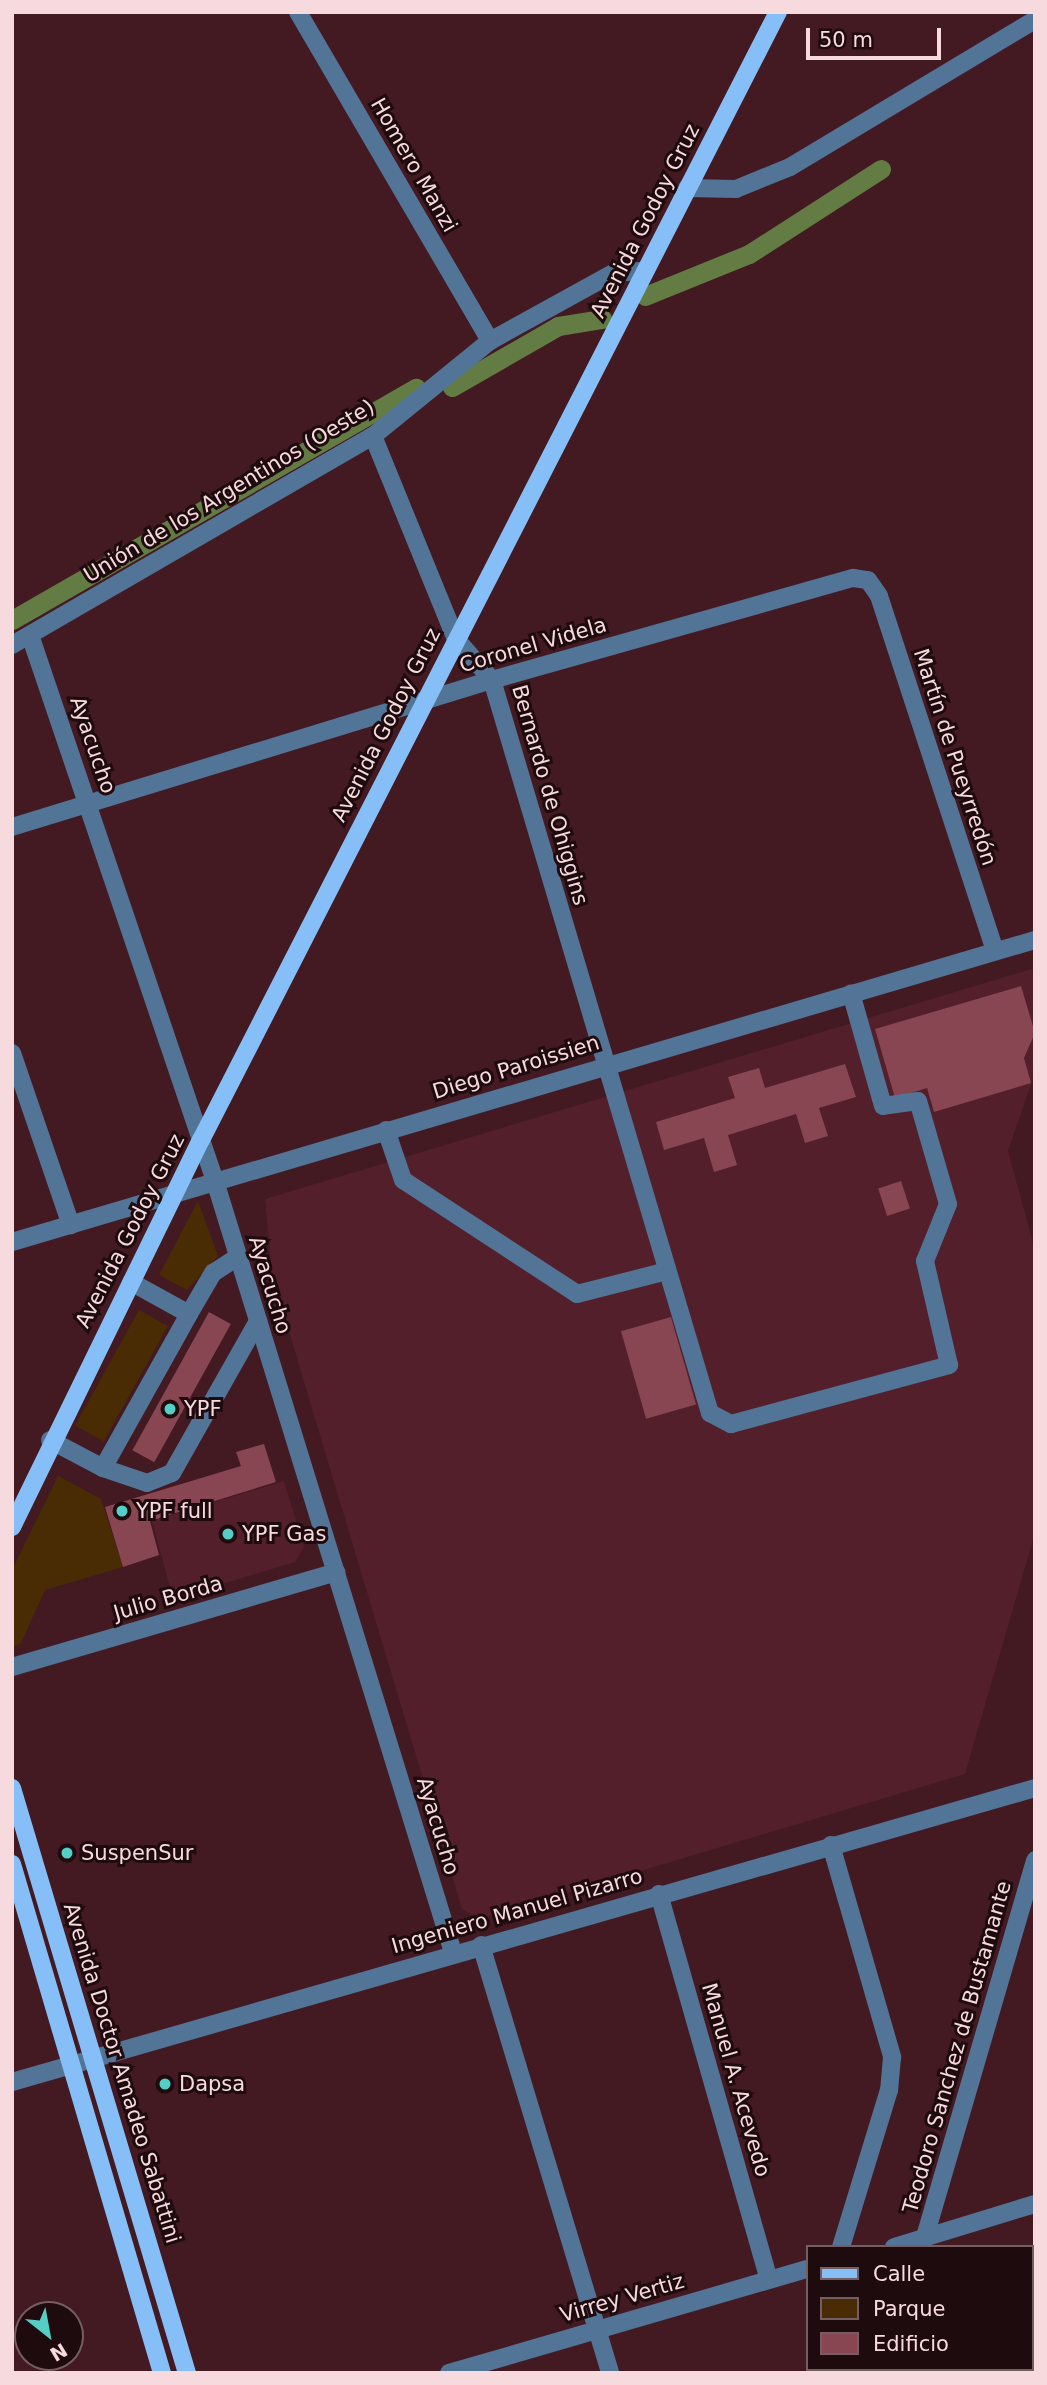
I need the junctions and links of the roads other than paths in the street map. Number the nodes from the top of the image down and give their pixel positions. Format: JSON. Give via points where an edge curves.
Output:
{"nodes":[{"id":1,"x":298,"y":12,"type":"edge"},
{"id":2,"x":778,"y":12,"type":"edge"},
{"id":3,"x":1035,"y":20,"type":"edge"},
{"id":4,"x":687,"y":188,"type":"junction"},
{"id":5,"x":644,"y":271,"type":"junction"},
{"id":6,"x":490,"y":341,"type":"junction"},
{"id":7,"x":373,"y":436,"type":"junction"},
{"id":8,"x":868,"y":580,"type":"joint"},
{"id":9,"x":30,"y":635,"type":"junction"},
{"id":10,"x":456,"y":639,"type":"junction"},
{"id":11,"x":12,"y":645,"type":"edge"},
{"id":12,"x":492,"y":680,"type":"junction"},
{"id":13,"x":423,"y":702,"type":"junction"},
{"id":14,"x":89,"y":804,"type":"junction"},
{"id":15,"x":12,"y":827,"type":"edge"},
{"id":16,"x":1035,"y":940,"type":"edge"},
{"id":17,"x":995,"y":951,"type":"junction"},
{"id":18,"x":851,"y":993,"type":"junction"},
{"id":19,"x":12,"y":1053,"type":"edge"},
{"id":20,"x":605,"y":1064,"type":"junction"},
{"id":21,"x":386,"y":1130,"type":"junction"},
{"id":22,"x":201,"y":1140,"type":"junction"},
{"id":23,"x":215,"y":1181,"type":"junction"},
{"id":24,"x":175,"y":1194,"type":"junction"},
{"id":25,"x":71,"y":1225,"type":"junction"},
{"id":26,"x":12,"y":1242,"type":"edge"},
{"id":27,"x":238,"y":1257,"type":"junction"},
{"id":28,"x":667,"y":1271,"type":"junction"},
{"id":29,"x":131,"y":1282,"type":"junction"},
{"id":30,"x":189,"y":1314,"type":"junction"},
{"id":31,"x":258,"y":1321,"type":"junction"},
{"id":32,"x":50,"y":1440,"type":"junction"},
{"id":33,"x":39,"y":1461,"type":"junction"},
{"id":34,"x":103,"y":1468,"type":"junction"},
{"id":35,"x":12,"y":1500,"type":"edge"},
{"id":36,"x":12,"y":1527,"type":"edge"},
{"id":37,"x":336,"y":1572,"type":"junction"},
{"id":38,"x":12,"y":1667,"type":"edge"},
{"id":39,"x":12,"y":1787,"type":"edge"},
{"id":40,"x":1035,"y":1788,"type":"edge"},
{"id":41,"x":831,"y":1846,"type":"junction"},
{"id":42,"x":1035,"y":1860,"type":"edge"},
{"id":43,"x":12,"y":1864,"type":"edge"},
{"id":44,"x":659,"y":1894,"type":"junction"},
{"id":45,"x":481,"y":1945,"type":"junction"},
{"id":46,"x":453,"y":1952,"type":"junction"},
{"id":47,"x":95,"y":2057,"type":"junction"},
{"id":48,"x":71,"y":2064,"type":"junction"},
{"id":49,"x":12,"y":2082,"type":"edge"},
{"id":50,"x":1035,"y":2204,"type":"edge"},
{"id":51,"x":951,"y":2229,"type":"junction"},
{"id":52,"x":923,"y":2243,"type":"edge"},
{"id":53,"x":842,"y":2245,"type":"edge"},
{"id":54,"x":956,"y":2245,"type":"edge"},
{"id":55,"x":806,"y":2269,"type":"edge"},
{"id":56,"x":769,"y":2279,"type":"junction"},
{"id":57,"x":597,"y":2329,"type":"junction"},
{"id":58,"x":162,"y":2373,"type":"edge"},
{"id":59,"x":187,"y":2373,"type":"edge"},
{"id":60,"x":449,"y":2373,"type":"edge"},
{"id":61,"x":610,"y":2373,"type":"edge"}],
"edges":[{"from":1,"to":6,"type":"street","name":"Homero Manzi"},
{"from":2,"to":4,"type":"main road","name":"Avenida Godoy Gruz"},
{"from":3,"to":4,"type":"street","via":[[790,167],[736,189]]},
{"from":4,"to":5,"type":"main road","name":"Avenida Godoy Gruz"},
{"from":5,"to":6,"type":"street","name":"Unión de los Argentinos (Oeste)","via":[[613,273]]},
{"from":5,"to":10,"type":"main road","name":"Avenida Godoy Gruz"},
{"from":6,"to":7,"type":"street","name":"Unión de los Argentinos (Oeste)"},
{"from":7,"to":9,"type":"street","name":"Unión de los Argentinos (Oeste)"},
{"from":7,"to":10,"type":"street","name":"Bernardo de Ohiggins"},
{"from":8,"to":12,"type":"street","name":"Coronel Videla","via":[[853,578]]},
{"from":8,"to":17,"type":"street","name":"Martín de Pueyrredón","via":[[879,596]]},
{"from":9,"to":11,"type":"street","name":"Unión de los Argentinos (Oeste)"},
{"from":9,"to":14,"type":"street","name":"Ayacucho"},
{"from":10,"to":12,"type":"street","name":"Bernardo de Ohiggins"},
{"from":10,"to":13,"type":"main road","name":"Avenida Godoy Gruz"},
{"from":12,"to":13,"type":"street","name":"Coronel Videla"},
{"from":12,"to":20,"type":"street","name":"Bernardo de Ohiggins"},
{"from":13,"to":14,"type":"street","name":"Coronel Videla"},
{"from":13,"to":22,"type":"main road","name":"Avenida Godoy Gruz"},
{"from":14,"to":15,"type":"street","name":"Coronel Videla"},
{"from":14,"to":22,"type":"street","name":"Ayacucho"},
{"from":16,"to":17,"type":"street","name":"Diego Paroissien"},
{"from":17,"to":18,"type":"street","name":"Diego Paroissien"},
{"from":18,"to":20,"type":"street","name":"Diego Paroissien"},
{"from":18,"to":28,"type":"street","name":"Bernardo de Ohiggins","via":[[883,1106],[918,1101],[948,1204],[925,1261],[949,1365],[731,1424],[710,1413]]},
{"from":19,"to":25,"type":"street"},
{"from":20,"to":21,"type":"street","name":"Diego Paroissien"},
{"from":20,"to":28,"type":"street","name":"Bernardo de Ohiggins"},
{"from":21,"to":23,"type":"street","name":"Diego Paroissien"},
{"from":21,"to":28,"type":"street","via":[[402,1180],[577,1294]]},
{"from":22,"to":23,"type":"street","name":"Ayacucho"},
{"from":22,"to":24,"type":"main road","name":"Avenida Godoy Gruz"},
{"from":23,"to":24,"type":"street","name":"Diego Paroissien"},
{"from":23,"to":27,"type":"street","name":"Ayacucho"},
{"from":24,"to":25,"type":"street","name":"Diego Paroissien"},
{"from":24,"to":29,"type":"main road","name":"Avenida Godoy Gruz"},
{"from":25,"to":26,"type":"street","name":"Diego Paroissien"},
{"from":27,"to":30,"type":"street","via":[[213,1273]]},
{"from":27,"to":31,"type":"street","name":"Ayacucho"},
{"from":29,"to":30,"type":"street"},
{"from":29,"to":32,"type":"main road","name":"Avenida Godoy Gruz"},
{"from":30,"to":34,"type":"street"},
{"from":31,"to":34,"type":"street","via":[[172,1473],[147,1483]]},
{"from":31,"to":37,"type":"street","name":"Ayacucho"},
{"from":32,"to":33,"type":"main road","name":"Avenida Godoy Gruz"},
{"from":32,"to":34,"type":"street"},
{"from":33,"to":35,"type":"main road","name":"Avenida Godoy Gruz"},
{"from":33,"to":36,"type":"main road","name":"Avenida Godoy Gruz"},
{"from":37,"to":38,"type":"street","name":"Julio Borda"},
{"from":37,"to":46,"type":"street","name":"Ayacucho"},
{"from":39,"to":47,"type":"main road","name":"Avenida Doctor Amadeo Sabattini"},
{"from":40,"to":41,"type":"street","name":"Ingeniero Manuel Pizarro"},
{"from":41,"to":44,"type":"street","name":"Ingeniero Manuel Pizarro"},
{"from":41,"to":53,"type":"street","via":[[892,2057],[889,2090]]},
{"from":42,"to":52,"type":"street","name":"Teodoro Sanchez de Bustamante"},
{"from":43,"to":48,"type":"main road"},
{"from":44,"to":45,"type":"street","name":"Ingeniero Manuel Pizarro"},
{"from":44,"to":56,"type":"street","name":"Manuel A. Acevedo"},
{"from":45,"to":46,"type":"street","name":"Ingeniero Manuel Pizarro"},
{"from":45,"to":57,"type":"street"},
{"from":46,"to":47,"type":"street","name":"Ingeniero Manuel Pizarro"},
{"from":47,"to":48,"type":"street","name":"Ingeniero Manuel Pizarro"},
{"from":47,"to":59,"type":"main road","name":"Avenida Doctor Amadeo Sabattini"},
{"from":48,"to":49,"type":"street","name":"Ingeniero Manuel Pizarro"},
{"from":48,"to":58,"type":"main road"},
{"from":50,"to":51,"type":"street"},
{"from":51,"to":52,"type":"street"},
{"from":51,"to":54,"type":"street"},
{"from":55,"to":56,"type":"street","name":"Virrey Vertiz"},
{"from":56,"to":57,"type":"street","name":"Virrey Vertiz"},
{"from":57,"to":60,"type":"street","name":"Virrey Vertiz"},
{"from":57,"to":61,"type":"street"}]}
